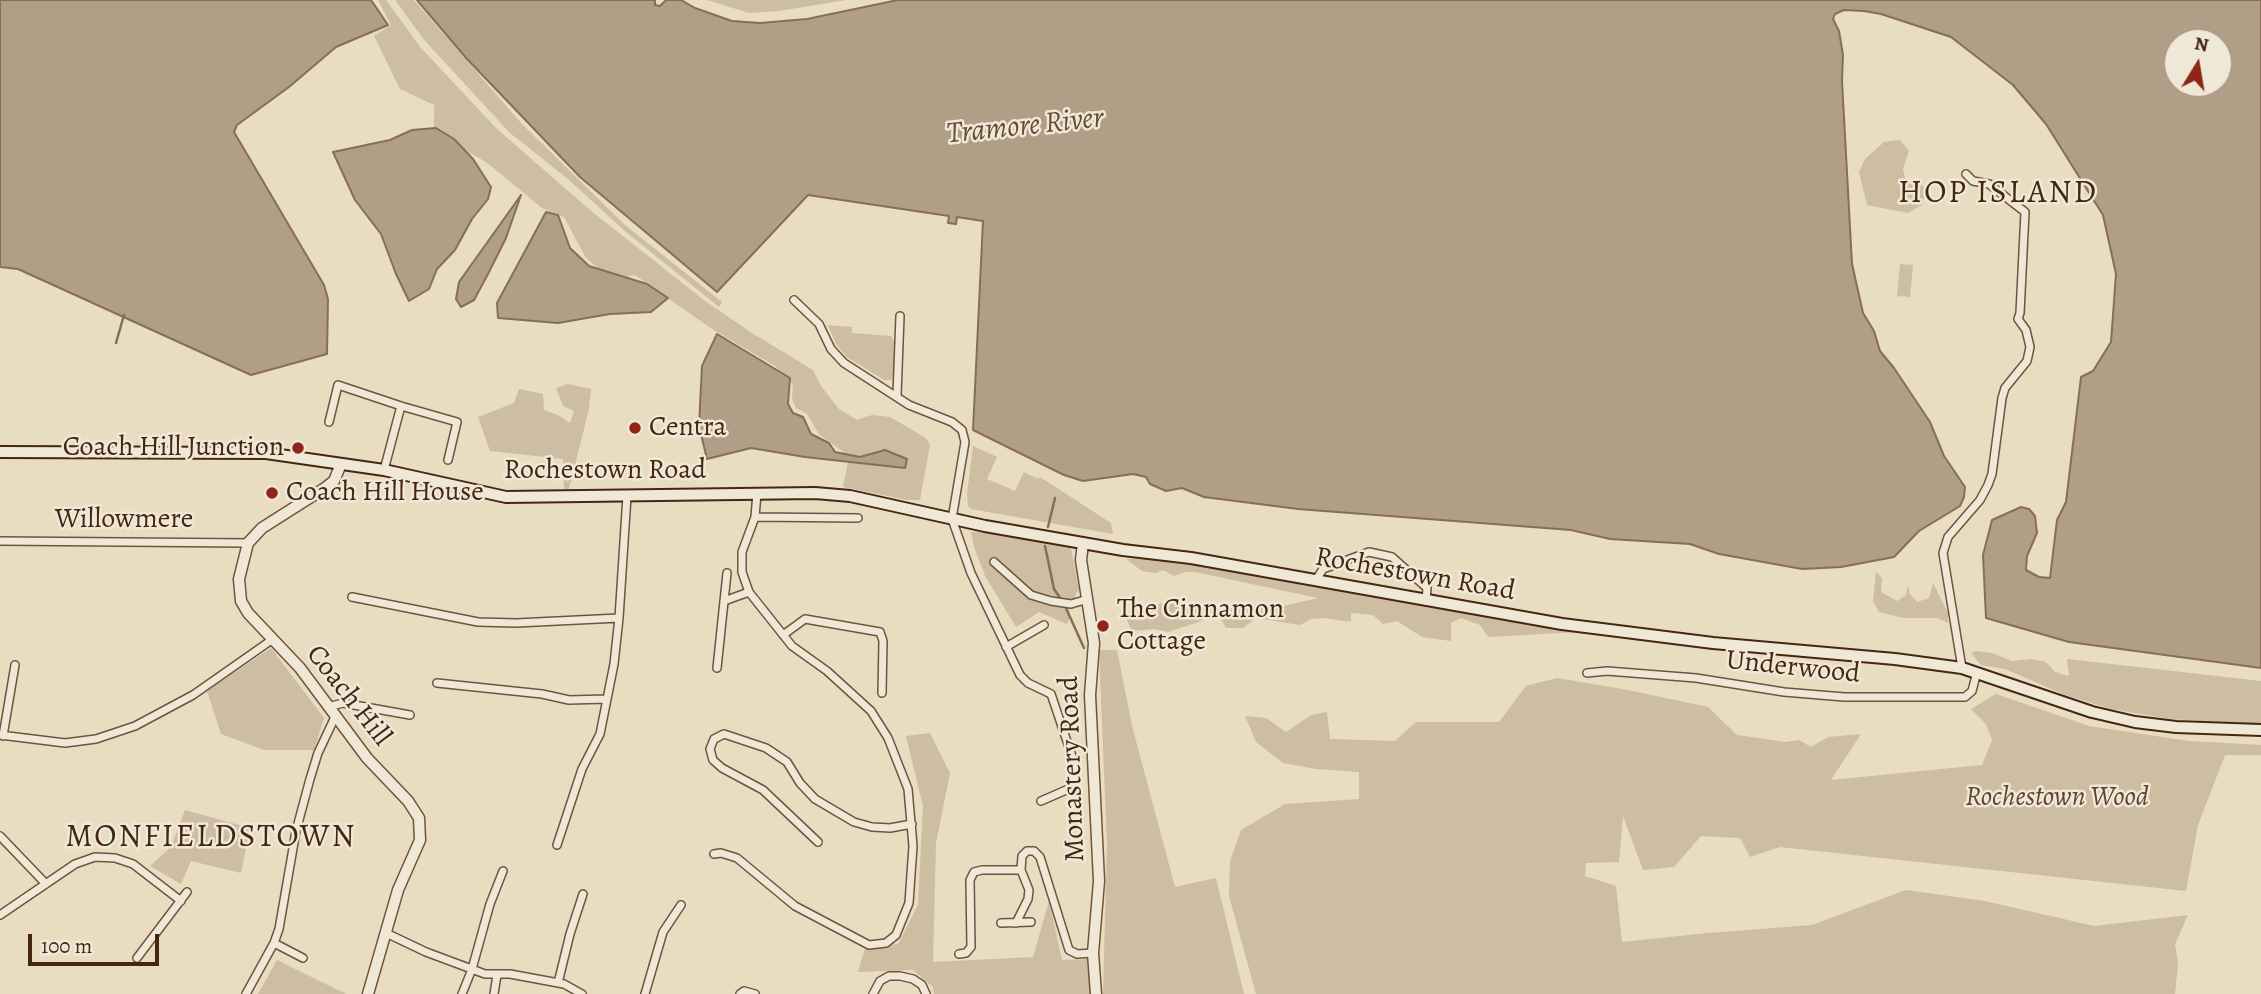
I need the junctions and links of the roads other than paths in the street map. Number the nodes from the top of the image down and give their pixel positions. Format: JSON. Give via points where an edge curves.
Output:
{"nodes":[{"id":1,"x":1966,"y":174,"type":"dead end"},
{"id":2,"x":794,"y":300,"type":"dead end"},
{"id":3,"x":900,"y":316,"type":"dead end"},
{"id":4,"x":897,"y":395,"type":"junction"},
{"id":5,"x":401,"y":407,"type":"junction"},
{"id":6,"x":328,"y":422,"type":"dead end"},
{"id":7,"x":0,"y":452,"type":"edge"},
{"id":8,"x":448,"y":460,"type":"dead end"},
{"id":9,"x":341,"y":464,"type":"junction"},
{"id":10,"x":384,"y":470,"type":"junction"},
{"id":11,"x":757,"y":493,"type":"junction"},
{"id":12,"x":627,"y":496,"type":"junction"},
{"id":13,"x":755,"y":517,"type":"junction"},
{"id":14,"x":858,"y":518,"type":"dead end"},
{"id":15,"x":952,"y":519,"type":"junction"},
{"id":16,"x":0,"y":541,"type":"edge"},
{"id":17,"x":248,"y":543,"type":"junction"},
{"id":18,"x":1083,"y":543,"type":"junction"},
{"id":19,"x":994,"y":562,"type":"dead end"},
{"id":20,"x":727,"y":573,"type":"dead end"},
{"id":21,"x":1317,"y":580,"type":"junction"},
{"id":22,"x":749,"y":592,"type":"junction"},
{"id":23,"x":352,"y":597,"type":"dead end"},
{"id":24,"x":1088,"y":600,"type":"junction"},
{"id":25,"x":724,"y":601,"type":"junction"},
{"id":26,"x":1426,"y":601,"type":"junction"},
{"id":27,"x":619,"y":618,"type":"junction"},
{"id":28,"x":1044,"y":625,"type":"dead end"},
{"id":29,"x":783,"y":635,"type":"junction"},
{"id":30,"x":273,"y":639,"type":"junction"},
{"id":31,"x":1006,"y":647,"type":"junction"},
{"id":32,"x":15,"y":665,"type":"dead end"},
{"id":33,"x":717,"y":668,"type":"dead end"},
{"id":34,"x":1962,"y":668,"type":"junction"},
{"id":35,"x":1977,"y":672,"type":"junction"},
{"id":36,"x":1587,"y":673,"type":"dead end"},
{"id":37,"x":438,"y":683,"type":"dead end"},
{"id":38,"x":882,"y":693,"type":"dead end"},
{"id":39,"x":607,"y":699,"type":"junction"},
{"id":40,"x":328,"y":707,"type":"junction"},
{"id":41,"x":410,"y":715,"type":"dead end"},
{"id":42,"x":335,"y":718,"type":"junction"},
{"id":43,"x":2261,"y":730,"type":"edge"},
{"id":44,"x":1,"y":736,"type":"edge"},
{"id":45,"x":1041,"y":801,"type":"dead end"},
{"id":46,"x":912,"y":824,"type":"junction"},
{"id":47,"x":0,"y":836,"type":"edge"},
{"id":48,"x":818,"y":842,"type":"dead end"},
{"id":49,"x":557,"y":845,"type":"dead end"},
{"id":50,"x":714,"y":854,"type":"dead end"},
{"id":51,"x":1021,"y":870,"type":"junction"},
{"id":52,"x":503,"y":871,"type":"dead end"},
{"id":53,"x":46,"y":884,"type":"junction"},
{"id":54,"x":187,"y":892,"type":"dead end"},
{"id":55,"x":583,"y":894,"type":"dead end"},
{"id":56,"x":181,"y":901,"type":"junction"},
{"id":57,"x":681,"y":905,"type":"dead end"},
{"id":58,"x":0,"y":915,"type":"edge"},
{"id":59,"x":1031,"y":922,"type":"dead end"},
{"id":60,"x":1000,"y":923,"type":"dead end"},
{"id":61,"x":1016,"y":923,"type":"junction"},
{"id":62,"x":386,"y":933,"type":"junction"},
{"id":63,"x":274,"y":943,"type":"junction"},
{"id":64,"x":1093,"y":953,"type":"junction"},
{"id":65,"x":959,"y":954,"type":"dead end"},
{"id":66,"x":137,"y":958,"type":"dead end"},
{"id":67,"x":303,"y":958,"type":"dead end"},
{"id":68,"x":472,"y":969,"type":"junction"},
{"id":69,"x":497,"y":975,"type":"junction"},
{"id":70,"x":558,"y":983,"type":"junction"},
{"id":71,"x":246,"y":994,"type":"edge"},
{"id":72,"x":368,"y":994,"type":"edge"},
{"id":73,"x":462,"y":994,"type":"edge"},
{"id":74,"x":494,"y":994,"type":"edge"},
{"id":75,"x":582,"y":994,"type":"edge"},
{"id":76,"x":645,"y":994,"type":"edge"},
{"id":77,"x":740,"y":994,"type":"edge"},
{"id":78,"x":755,"y":994,"type":"edge"},
{"id":79,"x":873,"y":994,"type":"edge"},
{"id":80,"x":926,"y":994,"type":"edge"},
{"id":81,"x":1096,"y":994,"type":"edge"}],
"edges":[{"from":1,"to":34,"type":"street","via":[[1973,181],[1989,184],[2025,212],[2018,319],[2030,347],[2027,361],[2005,388],[1988,485],[1948,537],[1943,553]]},
{"from":2,"to":4,"type":"street","via":[[819,324],[837,357]]},
{"from":3,"to":4,"type":"street"},
{"from":4,"to":15,"type":"street","via":[[909,405],[958,425],[964,433]]},
{"from":5,"to":6,"type":"street","via":[[338,385]]},
{"from":5,"to":8,"type":"street","via":[[457,422]]},
{"from":5,"to":10,"type":"street"},
{"from":7,"to":9,"type":"main road","name":"Rochestown Road","via":[[266,453]]},
{"from":9,"to":10,"type":"main road","name":"Rochestown Road"},
{"from":9,"to":17,"type":"street","via":[[334,481],[262,528]]},
{"from":10,"to":12,"type":"main road","name":"Rochestown Road","via":[[506,497]]},
{"from":11,"to":12,"type":"main road","name":"Rochestown Road"},
{"from":11,"to":13,"type":"street"},
{"from":11,"to":15,"type":"main road","name":"Rochestown Road","via":[[850,496]]},
{"from":12,"to":27,"type":"street"},
{"from":13,"to":14,"type":"street"},
{"from":13,"to":22,"type":"street","via":[[742,552]]},
{"from":15,"to":18,"type":"main road","name":"Rochestown Road"},
{"from":15,"to":31,"type":"street"},
{"from":16,"to":17,"type":"street","name":"Willowmere"},
{"from":17,"to":30,"type":"street","name":"Coach Hill","via":[[239,579],[241,601]]},
{"from":18,"to":21,"type":"main road","name":"Rochestown Road"},
{"from":18,"to":24,"type":"street","name":"Monastery Road"},
{"from":19,"to":24,"type":"street","via":[[1031,594],[1070,604]]},
{"from":20,"to":25,"type":"street"},
{"from":21,"to":26,"type":"main road","name":"Rochestown Road"},
{"from":21,"to":26,"type":"street","via":[[1323,569],[1368,552],[1380,554],[1392,557],[1427,588]]},
{"from":22,"to":25,"type":"street"},
{"from":22,"to":29,"type":"street"},
{"from":23,"to":27,"type":"street","via":[[478,622]]},
{"from":24,"to":64,"type":"street","name":"Monastery Road","via":[[1094,643],[1090,695],[1099,881]]},
{"from":25,"to":33,"type":"street"},
{"from":26,"to":34,"type":"main road","name":"Rochestown Road","via":[[1713,643]]},
{"from":27,"to":39,"type":"street"},
{"from":28,"to":31,"type":"street"},
{"from":29,"to":38,"type":"street","via":[[805,619],[880,632]]},
{"from":29,"to":46,"type":"street","via":[[871,710],[898,761],[908,789]]},
{"from":30,"to":40,"type":"street","name":"Coach Hill"},
{"from":30,"to":44,"type":"street","via":[[193,695],[135,726],[65,743]]},
{"from":31,"to":45,"type":"street","via":[[1020,675],[1051,694],[1076,768],[1073,787]]},
{"from":32,"to":44,"type":"street"},
{"from":34,"to":35,"type":"main road","name":"Rochestown Road"},
{"from":35,"to":36,"type":"street","name":"Underwood","via":[[1972,691],[1965,696],[1857,697],[1816,696],[1696,678]]},
{"from":35,"to":43,"type":"main road","via":[[2057,701],[2135,722]]},
{"from":37,"to":39,"type":"street","via":[[569,700]]},
{"from":39,"to":49,"type":"street","via":[[600,734],[582,769]]},
{"from":40,"to":41,"type":"street","via":[[343,703]]},
{"from":40,"to":42,"type":"street","name":"Coach Hill"},
{"from":42,"to":62,"type":"street","name":"Coach Hill","via":[[419,818],[420,840]]},
{"from":42,"to":63,"type":"street","via":[[310,779]]},
{"from":46,"to":48,"type":"street","via":[[890,828],[854,822],[815,799],[787,762],[766,748],[724,734],[714,739],[710,749],[713,760],[763,790]]},
{"from":46,"to":50,"type":"street","via":[[909,903],[896,935],[886,943],[869,945],[795,906],[737,858]]},
{"from":47,"to":53,"type":"street"},
{"from":51,"to":61,"type":"street","via":[[1030,890]]},
{"from":51,"to":64,"type":"street","via":[[1022,856],[1034,851],[1040,857],[1069,950]]},
{"from":51,"to":65,"type":"street","via":[[974,872],[970,880],[971,947]]},
{"from":52,"to":68,"type":"street"},
{"from":53,"to":56,"type":"street","via":[[75,864],[115,858],[133,864]]},
{"from":53,"to":58,"type":"street"},
{"from":54,"to":56,"type":"street"},
{"from":55,"to":70,"type":"street"},
{"from":56,"to":66,"type":"street"},
{"from":57,"to":76,"type":"street","via":[[663,932]]},
{"from":59,"to":61,"type":"street"},
{"from":60,"to":61,"type":"street"},
{"from":62,"to":68,"type":"street"},
{"from":62,"to":72,"type":"street","name":"Coach Hill"},
{"from":63,"to":67,"type":"street"},
{"from":63,"to":71,"type":"street"},
{"from":64,"to":81,"type":"street","name":"Monastery Road"},
{"from":68,"to":69,"type":"street"},
{"from":68,"to":73,"type":"street"},
{"from":69,"to":70,"type":"street"},
{"from":69,"to":74,"type":"street"},
{"from":70,"to":75,"type":"street"},
{"from":77,"to":78,"type":"street"},
{"from":79,"to":80,"type":"street","via":[[877,984],[889,976],[913,979]]}]}
